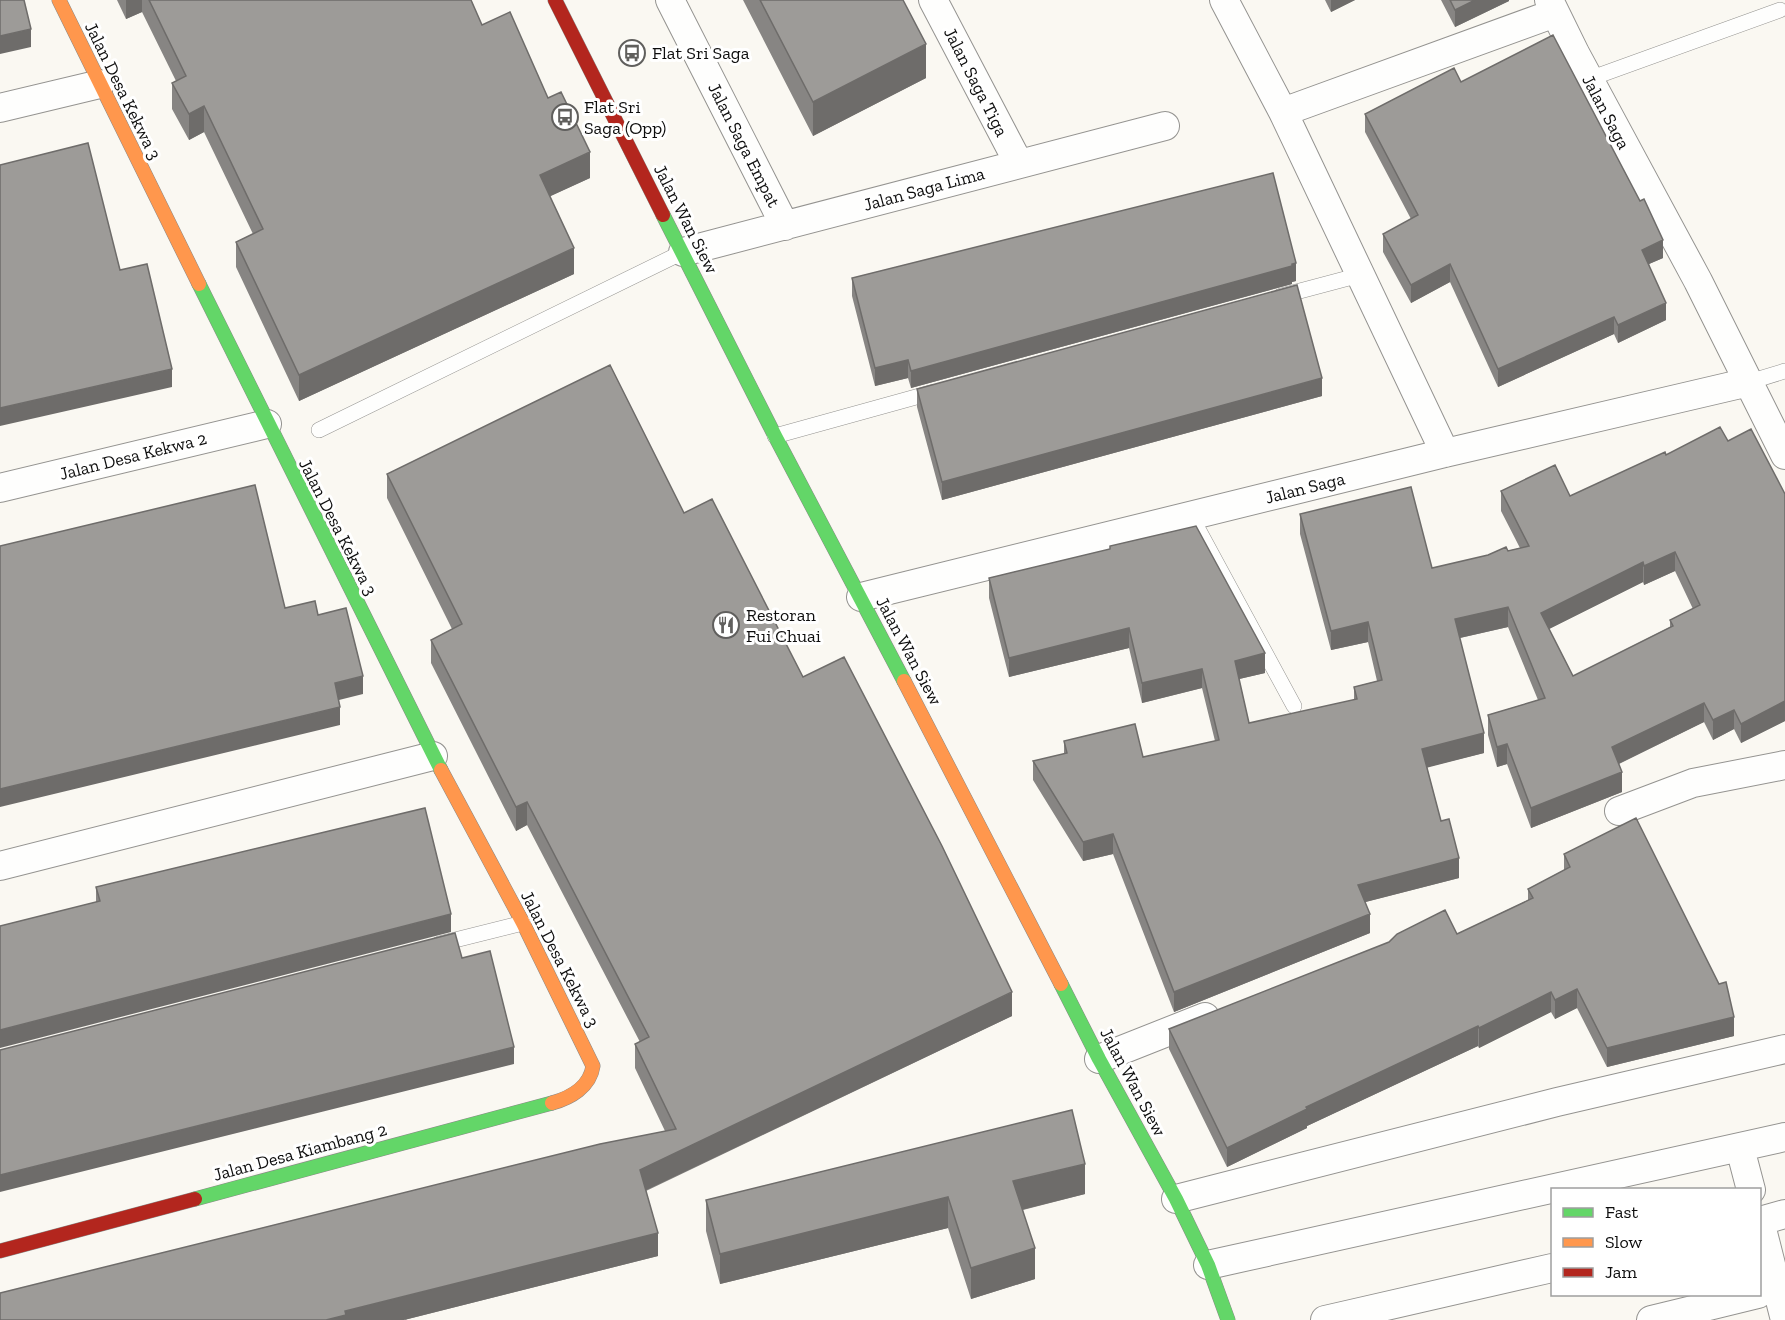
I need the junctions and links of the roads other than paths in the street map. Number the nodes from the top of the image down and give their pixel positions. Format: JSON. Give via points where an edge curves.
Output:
{"nodes":[{"id":1,"x":59,"y":0,"type":"edge"},
{"id":2,"x":555,"y":0,"type":"edge"},
{"id":3,"x":670,"y":0,"type":"edge"},
{"id":4,"x":933,"y":0,"type":"edge"},
{"id":5,"x":1224,"y":0,"type":"edge"},
{"id":6,"x":1552,"y":6,"type":"edge"},
{"id":7,"x":1780,"y":10,"type":"dead end"},
{"id":8,"x":1589,"y":79,"type":"junction"},
{"id":9,"x":100,"y":84,"type":"junction"},
{"id":10,"x":0,"y":108,"type":"edge"},
{"id":11,"x":1283,"y":112,"type":"junction"},
{"id":12,"x":1165,"y":126,"type":"dead end"},
{"id":13,"x":1019,"y":164,"type":"junction"},
{"id":14,"x":785,"y":225,"type":"junction"},
{"id":15,"x":683,"y":252,"type":"junction"},
{"id":16,"x":1360,"y":275,"type":"junction"},
{"id":17,"x":1268,"y":300,"type":"edge"},
{"id":18,"x":1785,"y":371,"type":"edge"},
{"id":19,"x":1749,"y":382,"type":"junction"},
{"id":20,"x":947,"y":389,"type":"edge"},
{"id":21,"x":267,"y":424,"type":"junction"},
{"id":22,"x":320,"y":430,"type":"dead end"},
{"id":23,"x":775,"y":436,"type":"junction"},
{"id":24,"x":1445,"y":453,"type":"junction"},
{"id":25,"x":1785,"y":455,"type":"edge"},
{"id":26,"x":0,"y":488,"type":"edge"},
{"id":27,"x":1191,"y":516,"type":"junction"},
{"id":28,"x":861,"y":597,"type":"junction"},
{"id":29,"x":1294,"y":706,"type":"dead end"},
{"id":30,"x":433,"y":756,"type":"junction"},
{"id":31,"x":1785,"y":765,"type":"edge"},
{"id":32,"x":1619,"y":811,"type":"dead end"},
{"id":33,"x":0,"y":866,"type":"edge"},
{"id":34,"x":523,"y":923,"type":"junction"},
{"id":35,"x":421,"y":949,"type":"edge"},
{"id":36,"x":1230,"y":1007,"type":"edge"},
{"id":37,"x":1785,"y":1049,"type":"edge"},
{"id":38,"x":1099,"y":1059,"type":"junction"},
{"id":39,"x":593,"y":1066,"type":"joint"},
{"id":40,"x":1785,"y":1137,"type":"edge"},
{"id":41,"x":1740,"y":1148,"type":"junction"},
{"id":42,"x":1558,"y":1188,"type":"edge"},
{"id":43,"x":1750,"y":1188,"type":"edge"},
{"id":44,"x":1551,"y":1190,"type":"edge"},
{"id":45,"x":1176,"y":1199,"type":"junction"},
{"id":46,"x":1785,"y":1214,"type":"edge"},
{"id":47,"x":1761,"y":1221,"type":"edge"},
{"id":48,"x":1761,"y":1235,"type":"edge"},
{"id":49,"x":0,"y":1251,"type":"edge"},
{"id":50,"x":1208,"y":1265,"type":"junction"},
{"id":51,"x":1551,"y":1268,"type":"edge"},
{"id":52,"x":1765,"y":1293,"type":"edge"},
{"id":53,"x":1752,"y":1296,"type":"edge"},
{"id":54,"x":1228,"y":1320,"type":"edge"},
{"id":55,"x":1324,"y":1320,"type":"edge"},
{"id":56,"x":1651,"y":1320,"type":"edge"},
{"id":57,"x":1785,"y":1320,"type":"edge"}],
"edges":[{"from":1,"to":9,"type":"street","name":"Jalan Desa Kekwa 3"},
{"from":2,"to":15,"type":"street","name":"Jalan Wan Siew"},
{"from":3,"to":14,"type":"street","name":"Jalan Saga Empat"},
{"from":4,"to":13,"type":"street","name":"Jalan Saga Tiga"},
{"from":5,"to":11,"type":"street"},
{"from":6,"to":8,"type":"street","name":"Jalan Saga"},
{"from":6,"to":11,"type":"street"},
{"from":7,"to":8,"type":"lane"},
{"from":8,"to":19,"type":"street","name":"Jalan Saga"},
{"from":9,"to":10,"type":"street"},
{"from":9,"to":21,"type":"street","name":"Jalan Desa Kekwa 3"},
{"from":11,"to":16,"type":"street"},
{"from":12,"to":13,"type":"street","name":"Jalan Saga Lima"},
{"from":13,"to":14,"type":"street","name":"Jalan Saga Lima"},
{"from":14,"to":15,"type":"street","name":"Jalan Saga Lima"},
{"from":15,"to":22,"type":"lane"},
{"from":15,"to":23,"type":"street","name":"Jalan Wan Siew"},
{"from":16,"to":17,"type":"lane"},
{"from":16,"to":24,"type":"street"},
{"from":18,"to":19,"type":"lane","name":"Jalan Saga"},
{"from":19,"to":24,"type":"street","name":"Jalan Saga"},
{"from":19,"to":25,"type":"street","name":"Jalan Saga"},
{"from":20,"to":23,"type":"lane"},
{"from":21,"to":26,"type":"street","name":"Jalan Desa Kekwa 2"},
{"from":21,"to":30,"type":"street","name":"Jalan Desa Kekwa 3"},
{"from":23,"to":28,"type":"street","name":"Jalan Wan Siew"},
{"from":24,"to":27,"type":"street","name":"Jalan Saga"},
{"from":27,"to":28,"type":"street","name":"Jalan Saga"},
{"from":27,"to":29,"type":"lane"},
{"from":28,"to":38,"type":"street","name":"Jalan Wan Siew"},
{"from":30,"to":33,"type":"street"},
{"from":30,"to":34,"type":"street","name":"Jalan Desa Kekwa 3"},
{"from":31,"to":32,"type":"street","via":[[1693,783]]},
{"from":34,"to":35,"type":"lane"},
{"from":34,"to":39,"type":"street","name":"Jalan Desa Kekwa 3"},
{"from":36,"to":38,"type":"street"},
{"from":37,"to":45,"type":"street","via":[[1557,1102]]},
{"from":38,"to":45,"type":"street","name":"Jalan Wan Siew"},
{"from":39,"to":49,"type":"street","name":"Jalan Desa Kiambang 2","via":[[588,1080],[563,1100]]},
{"from":40,"to":41,"type":"street"},
{"from":41,"to":42,"type":"street"},
{"from":41,"to":43,"type":"street"},
{"from":44,"to":50,"type":"street"},
{"from":45,"to":50,"type":"street","name":"Jalan Wan Siew"},
{"from":46,"to":47,"type":"street"},
{"from":48,"to":52,"type":"street"},
{"from":50,"to":54,"type":"street","name":"Jalan Wan Siew"},
{"from":51,"to":55,"type":"street"},
{"from":52,"to":57,"type":"street"},
{"from":53,"to":56,"type":"street"}]}
